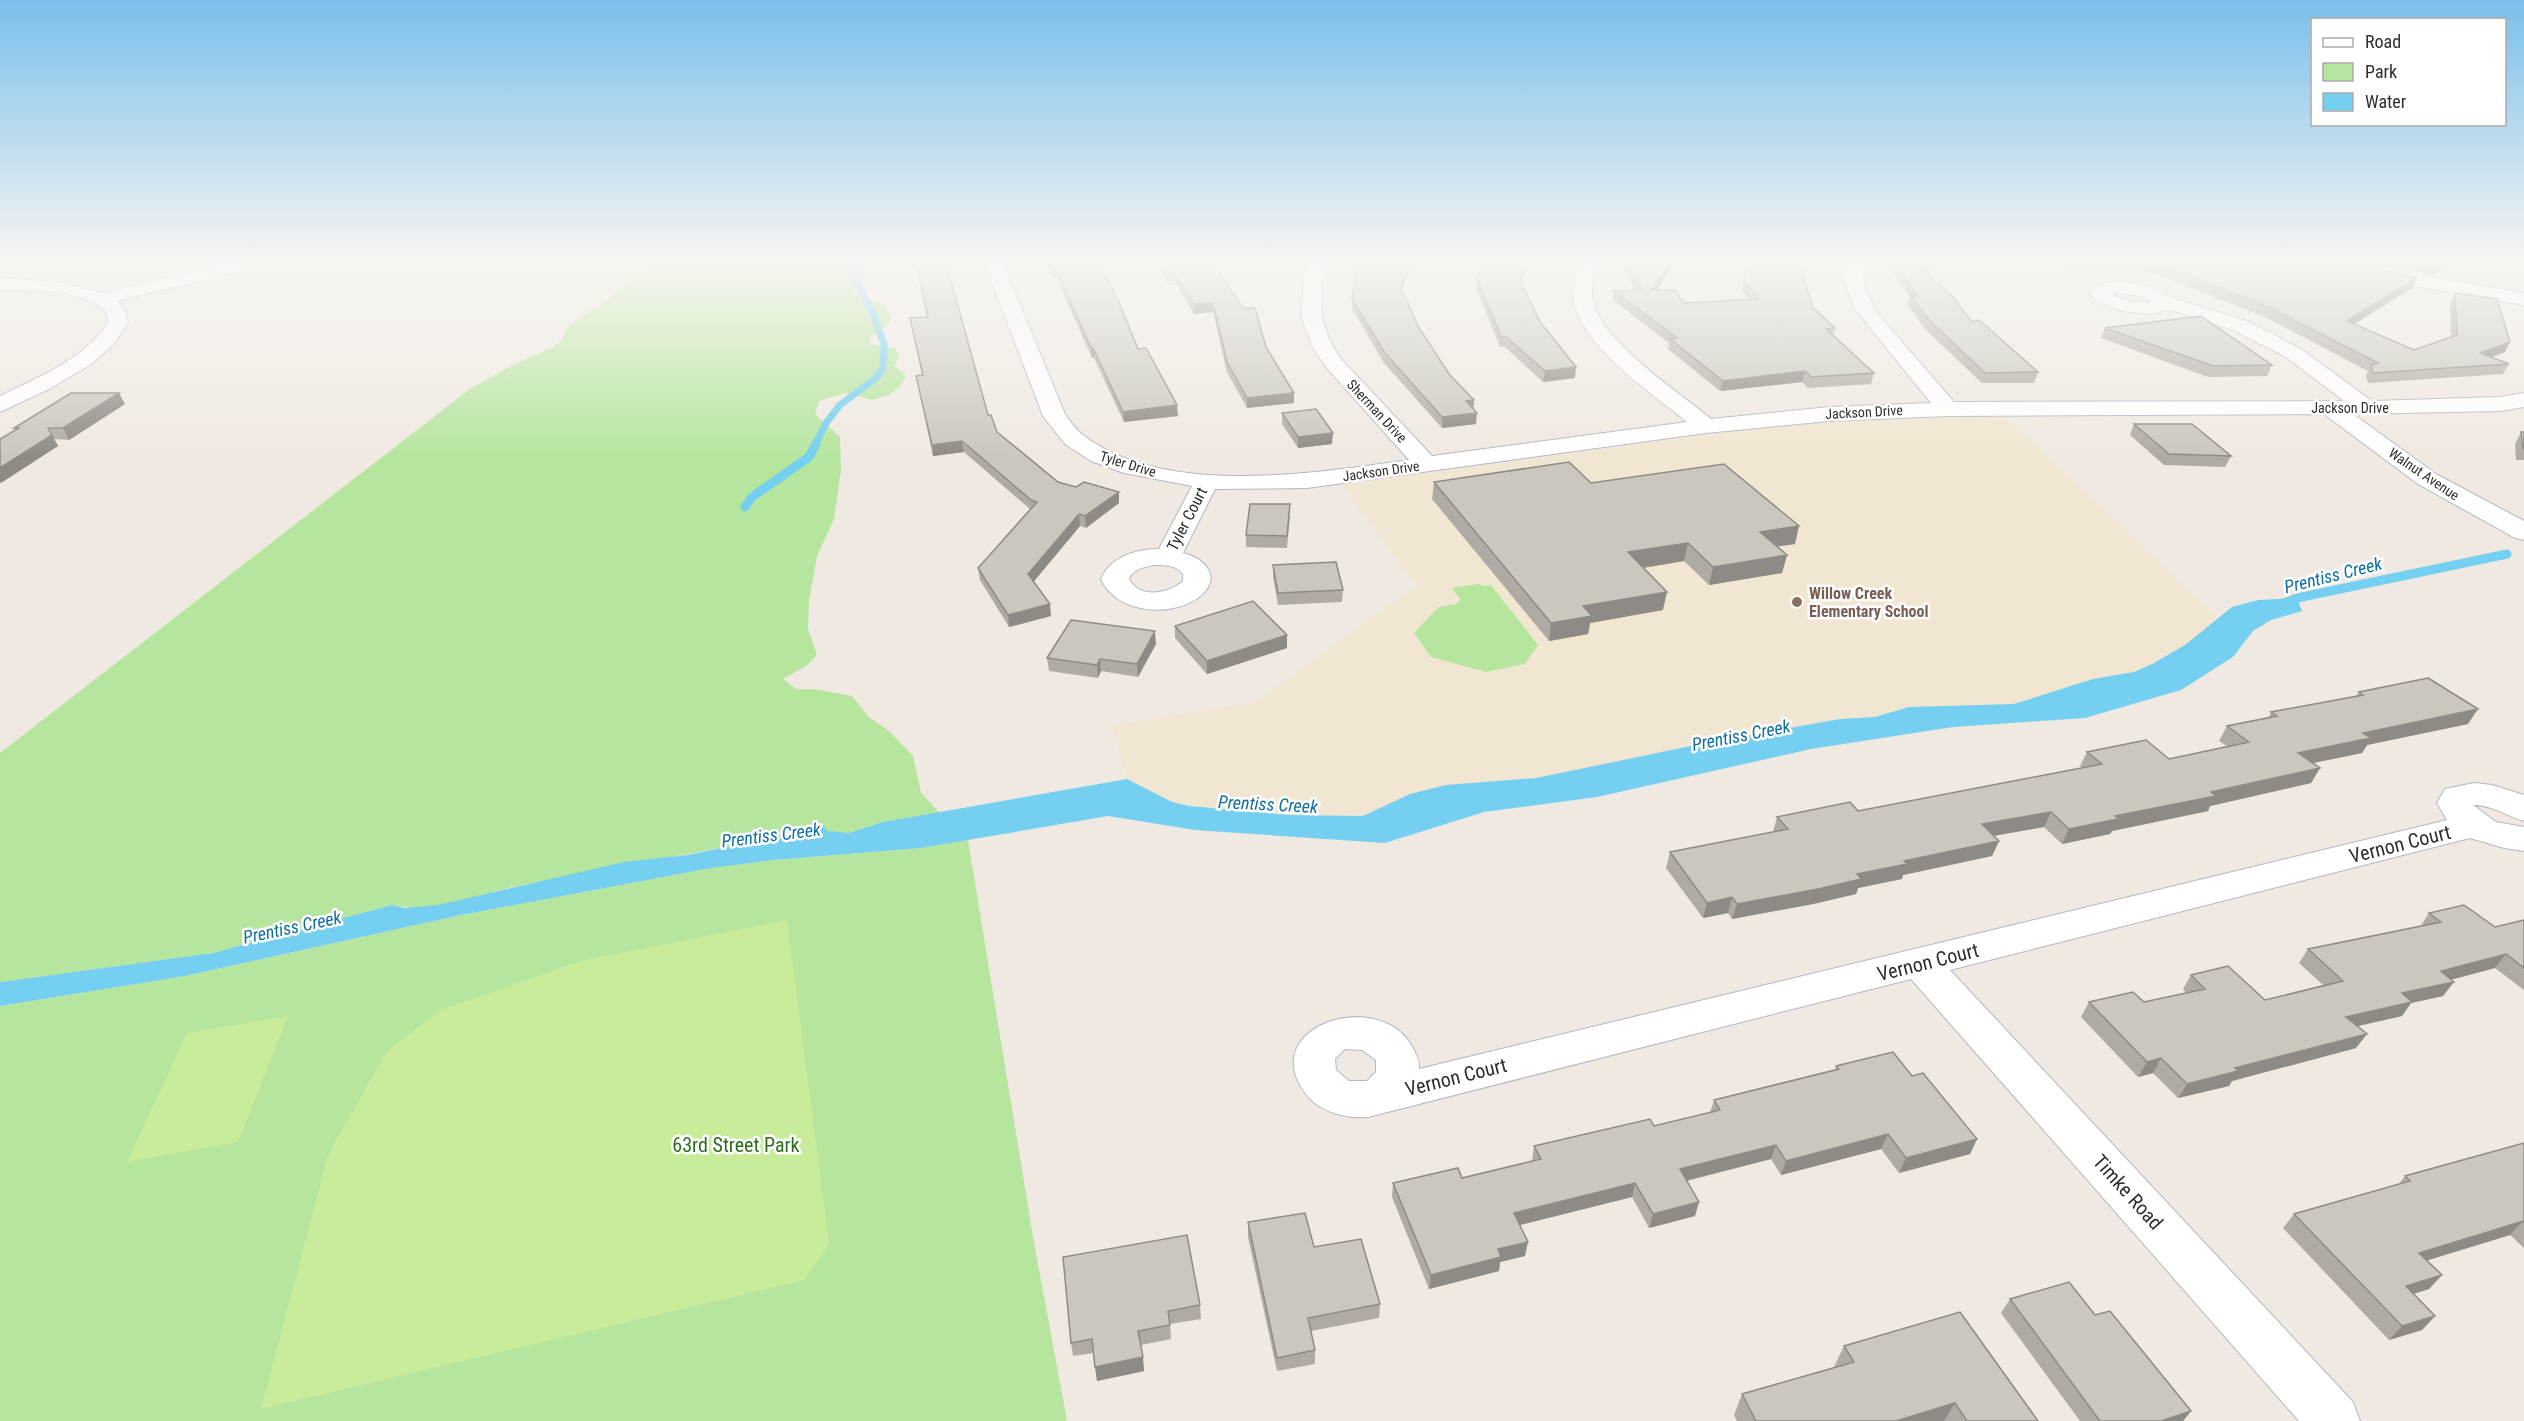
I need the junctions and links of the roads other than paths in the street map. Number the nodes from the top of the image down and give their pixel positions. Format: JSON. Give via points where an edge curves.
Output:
{"nodes":[{"id":1,"x":116,"y":325,"type":"edge"},
{"id":2,"x":1018,"y":325,"type":"edge"},
{"id":3,"x":1314,"y":325,"type":"edge"},
{"id":4,"x":1594,"y":325,"type":"edge"},
{"id":5,"x":1877,"y":325,"type":"edge"},
{"id":6,"x":2236,"y":325,"type":"edge"},
{"id":7,"x":2524,"y":400,"type":"edge"},
{"id":8,"x":0,"y":405,"type":"edge"},
{"id":9,"x":2330,"y":408,"type":"junction"},
{"id":10,"x":2368,"y":408,"type":"junction"},
{"id":11,"x":1948,"y":409,"type":"junction"},
{"id":12,"x":1706,"y":426,"type":"junction"},
{"id":13,"x":1426,"y":464,"type":"junction"},
{"id":14,"x":1207,"y":481,"type":"junction"},
{"id":15,"x":2524,"y":532,"type":"edge"},
{"id":16,"x":1168,"y":557,"type":"dead end"},
{"id":17,"x":2524,"y":810,"type":"edge"},
{"id":18,"x":2475,"y":825,"type":"junction"},
{"id":19,"x":2524,"y":839,"type":"edge"},
{"id":20,"x":1921,"y":964,"type":"junction"},
{"id":21,"x":1381,"y":1095,"type":"dead end"},
{"id":22,"x":2334,"y":1421,"type":"edge"}],
"edges":[{"from":1,"to":8,"type":"street","via":[[108,339],[76,364]]},
{"from":2,"to":14,"type":"street","name":"Tyler Drive","via":[[1053,416],[1068,435],[1098,456],[1136,469]]},
{"from":3,"to":13,"type":"street","name":"Sherman Drive","via":[[1333,363]]},
{"from":4,"to":12,"type":"street","via":[[1625,360]]},
{"from":5,"to":11,"type":"street"},
{"from":6,"to":10,"type":"street","via":[[2282,346]]},
{"from":7,"to":10,"type":"street","name":"Jackson Drive","via":[[2468,407]]},
{"from":9,"to":10,"type":"street","name":"Jackson Drive"},
{"from":9,"to":11,"type":"street","name":"Jackson Drive"},
{"from":9,"to":15,"type":"street","name":"Walnut Avenue","via":[[2427,479]]},
{"from":11,"to":12,"type":"street","name":"Jackson Drive","via":[[1829,414]]},
{"from":12,"to":13,"type":"street","name":"Jackson Drive"},
{"from":13,"to":14,"type":"street","name":"Jackson Drive","via":[[1271,484]]},
{"from":14,"to":16,"type":"street","name":"Tyler Court"},
{"from":17,"to":18,"type":"street","name":"Vernon Court","via":[[2485,794],[2457,797],[2454,802],[2458,812]]},
{"from":18,"to":19,"type":"street","name":"Vernon Court"},
{"from":18,"to":20,"type":"street","name":"Vernon Court"},
{"from":20,"to":21,"type":"street","name":"Vernon Court"},
{"from":20,"to":22,"type":"street","name":"Timke Road"}]}
